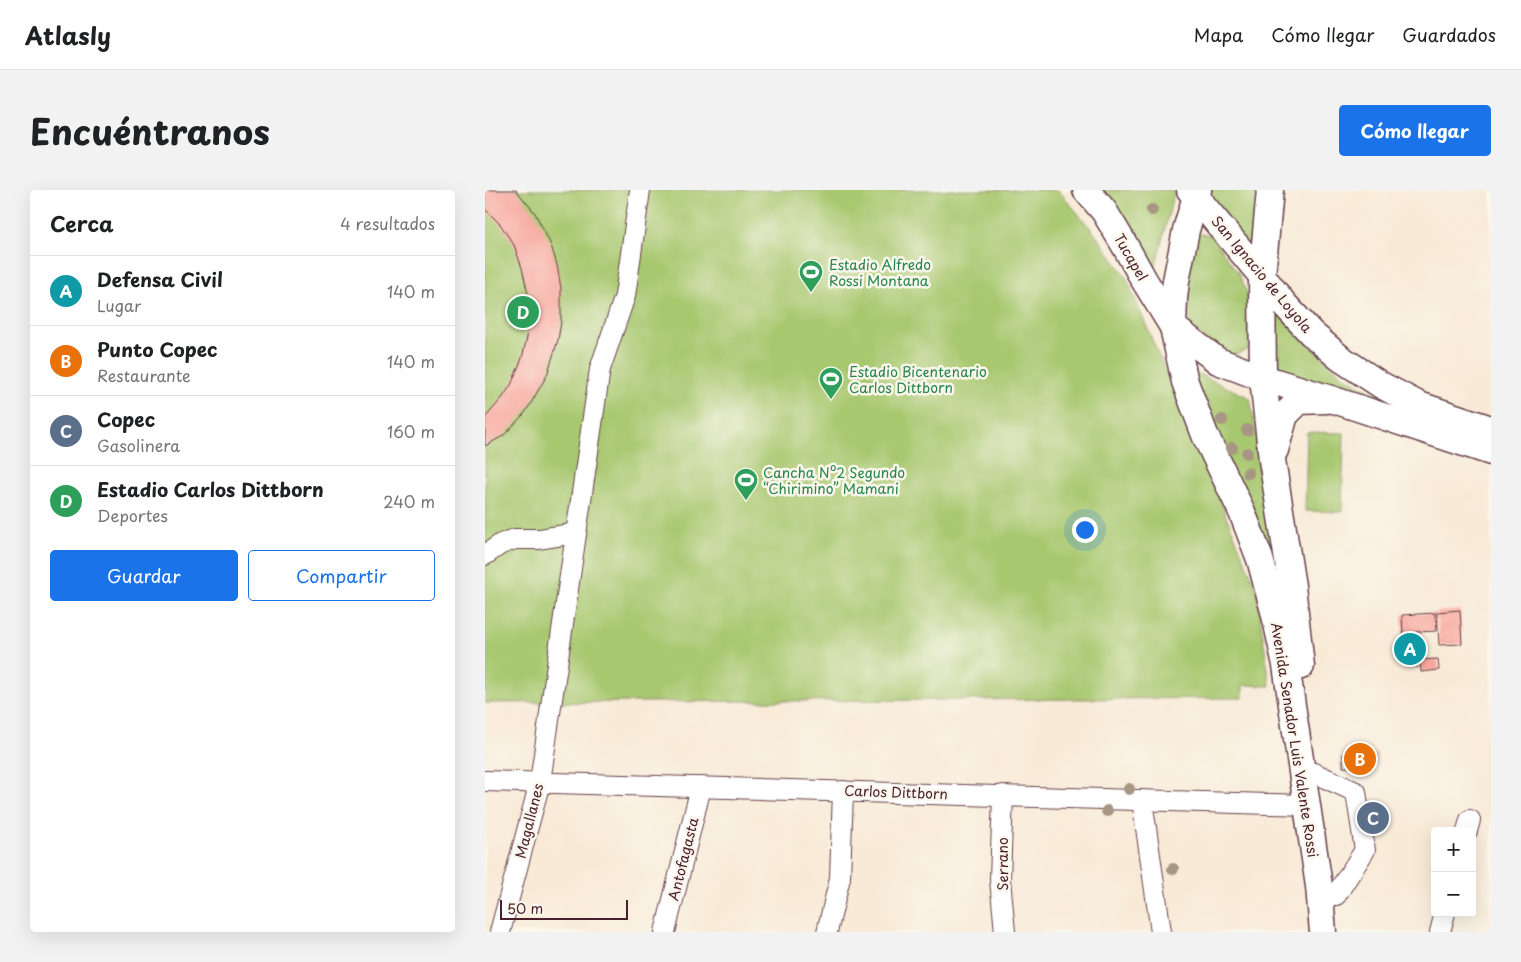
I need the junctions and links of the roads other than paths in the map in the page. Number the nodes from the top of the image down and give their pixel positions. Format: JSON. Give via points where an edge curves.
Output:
{"nodes":[{"id":1,"x":640,"y":190,"type":"edge"},
{"id":2,"x":1086,"y":190,"type":"edge"},
{"id":3,"x":1269,"y":190,"type":"edge"},
{"id":4,"x":1195,"y":192,"type":"edge"},
{"id":5,"x":1262,"y":276,"type":"junction"},
{"id":6,"x":1173,"y":327,"type":"junction"},
{"id":7,"x":1263,"y":378,"type":"junction"},
{"id":8,"x":1334,"y":400,"type":"junction"},
{"id":9,"x":1491,"y":429,"type":"edge"},
{"id":10,"x":1491,"y":452,"type":"edge"},
{"id":11,"x":1272,"y":460,"type":"junction"},
{"id":12,"x":576,"y":533,"type":"junction"},
{"id":13,"x":485,"y":555,"type":"edge"},
{"id":14,"x":1314,"y":773,"type":"junction"},
{"id":15,"x":485,"y":781,"type":"edge"},
{"id":16,"x":540,"y":782,"type":"junction"},
{"id":17,"x":701,"y":786,"type":"junction"},
{"id":18,"x":843,"y":790,"type":"junction"},
{"id":19,"x":1003,"y":795,"type":"junction"},
{"id":20,"x":1142,"y":800,"type":"junction"},
{"id":21,"x":1306,"y":804,"type":"junction"},
{"id":22,"x":1336,"y":895,"type":"junction"},
{"id":23,"x":1444,"y":917,"type":"edge"},
{"id":24,"x":500,"y":932,"type":"edge"},
{"id":25,"x":665,"y":932,"type":"edge"},
{"id":26,"x":827,"y":932,"type":"edge"},
{"id":27,"x":1005,"y":932,"type":"edge"},
{"id":28,"x":1161,"y":932,"type":"edge"},
{"id":29,"x":1323,"y":932,"type":"edge"},
{"id":30,"x":1340,"y":932,"type":"edge"},
{"id":31,"x":1440,"y":932,"type":"edge"}],
"edges":[{"from":1,"to":12,"type":"street","name":"Magallanes","via":[[625,296],[600,369]]},
{"from":2,"to":6,"type":"main road","name":"Tucapel","via":[[1104,211]]},
{"from":3,"to":5,"type":"main road","name":"Avenida Senador Luis Valente Rossi"},
{"from":4,"to":5,"type":"main road","name":"San Ignacio de Loyola"},
{"from":4,"to":6,"type":"main road","via":[[1177,281]]},
{"from":5,"to":7,"type":"main road","name":"Avenida Senador Luis Valente Rossi"},
{"from":5,"to":9,"type":"main road","name":"San Ignacio de Loyola","via":[[1311,333],[1340,358],[1419,405]]},
{"from":6,"to":7,"type":"main road","via":[[1219,361]]},
{"from":6,"to":21,"type":"main road","name":"Avenida Senador Luis Valente Rossi","via":[[1185,382],[1260,560],[1286,665]]},
{"from":7,"to":8,"type":"main road"},
{"from":7,"to":11,"type":"main road","name":"Avenida Senador Luis Valente Rossi"},
{"from":8,"to":10,"type":"main road"},
{"from":8,"to":11,"type":"main road","via":[[1299,401],[1285,415]]},
{"from":11,"to":14,"type":"main road","name":"Avenida Senador Luis Valente Rossi"},
{"from":12,"to":13,"type":"street","via":[[515,539]]},
{"from":12,"to":16,"type":"street","name":"Magallanes"},
{"from":14,"to":22,"type":"main road","name":"Avenida Senador Luis Valente Rossi"},
{"from":14,"to":22,"type":"street","via":[[1356,792],[1365,850]]},
{"from":15,"to":16,"type":"street","name":"Carlos Dittborn"},
{"from":16,"to":17,"type":"street","name":"Carlos Dittborn"},
{"from":16,"to":24,"type":"street","name":"Magallanes"},
{"from":17,"to":18,"type":"street","name":"Carlos Dittborn"},
{"from":17,"to":25,"type":"street","name":"Antofagasta"},
{"from":18,"to":19,"type":"street","name":"Carlos Dittborn"},
{"from":18,"to":26,"type":"street","via":[[840,878]]},
{"from":19,"to":20,"type":"street","name":"Carlos Dittborn"},
{"from":19,"to":27,"type":"street","name":"Serrano","via":[[1000,879]]},
{"from":20,"to":21,"type":"street","name":"Carlos Dittborn"},
{"from":20,"to":28,"type":"street"},
{"from":21,"to":29,"type":"main road","name":"Avenida Senador Luis Valente Rossi"},
{"from":22,"to":30,"type":"main road","name":"Avenida Senador Luis Valente Rossi"},
{"from":23,"to":31,"type":"street"}]}
